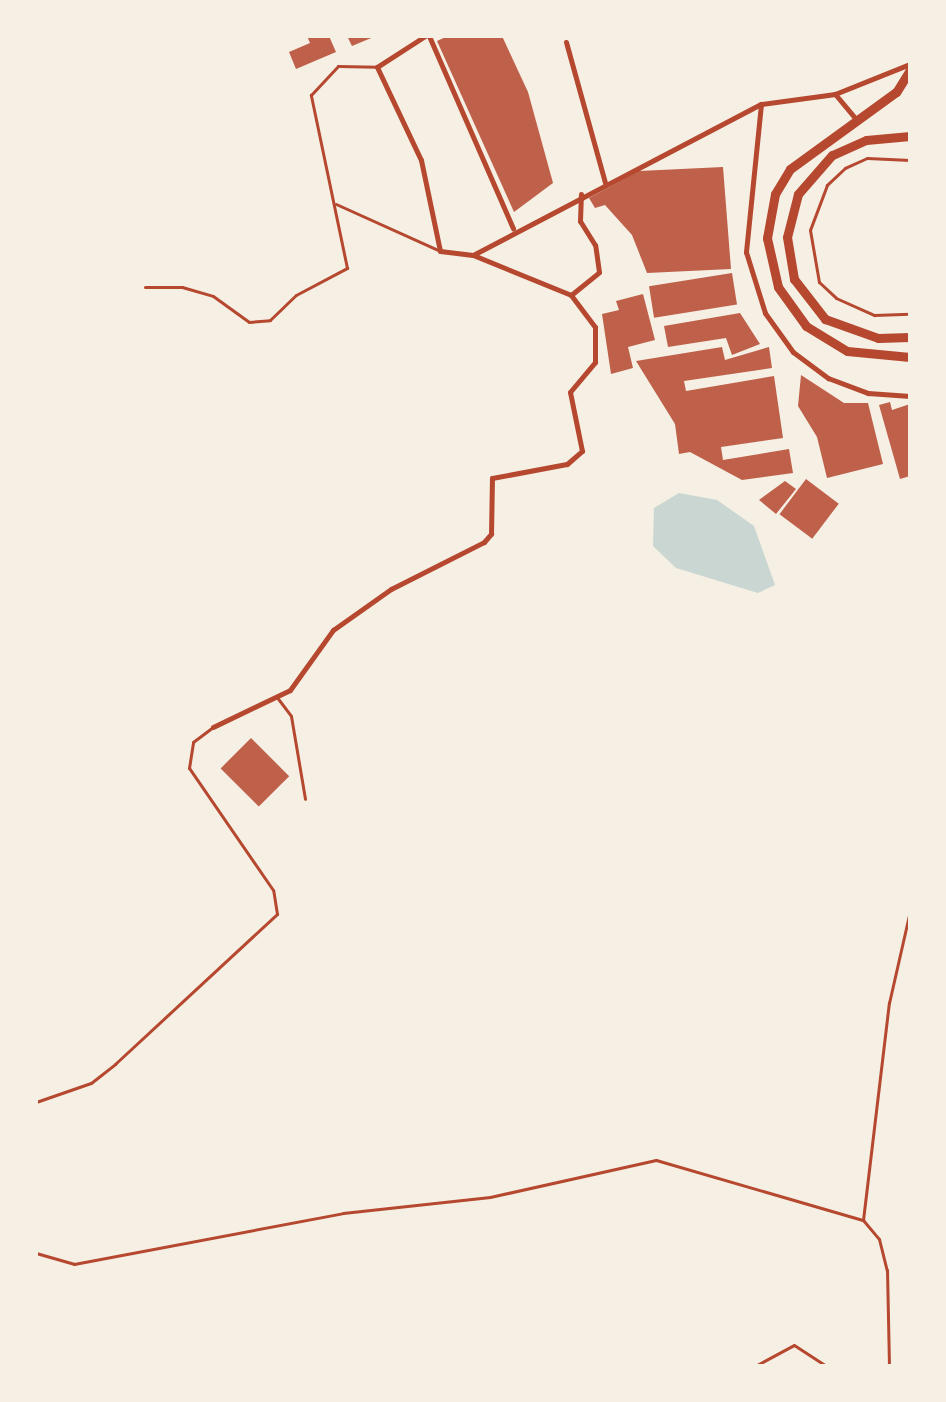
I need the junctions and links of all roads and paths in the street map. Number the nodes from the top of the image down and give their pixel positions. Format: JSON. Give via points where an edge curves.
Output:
{"nodes":[{"id":1,"x":427,"y":36,"type":"edge"},
{"id":2,"x":566,"y":42,"type":"dead end"},
{"id":3,"x":377,"y":67,"type":"junction"},
{"id":4,"x":910,"y":67,"type":"edge"},
{"id":5,"x":835,"y":94,"type":"junction"},
{"id":6,"x":761,"y":104,"type":"junction"},
{"id":7,"x":856,"y":119,"type":"junction"},
{"id":8,"x":910,"y":136,"type":"edge"},
{"id":9,"x":910,"y":160,"type":"edge"},
{"id":10,"x":605,"y":183,"type":"junction"},
{"id":11,"x":581,"y":194,"type":"junction"},
{"id":12,"x":336,"y":204,"type":"junction"},
{"id":13,"x":513,"y":228,"type":"junction"},
{"id":14,"x":440,"y":251,"type":"junction"},
{"id":15,"x":473,"y":255,"type":"junction"},
{"id":16,"x":145,"y":287,"type":"dead end"},
{"id":17,"x":571,"y":295,"type":"junction"},
{"id":18,"x":910,"y":314,"type":"edge"},
{"id":19,"x":910,"y":337,"type":"edge"},
{"id":20,"x":910,"y":357,"type":"edge"},
{"id":21,"x":910,"y":396,"type":"edge"},
{"id":22,"x":276,"y":696,"type":"junction"},
{"id":23,"x":213,"y":727,"type":"joint"},
{"id":24,"x":305,"y":799,"type":"dead end"},
{"id":25,"x":909,"y":915,"type":"edge"},
{"id":26,"x":36,"y":1102,"type":"edge"},
{"id":27,"x":863,"y":1220,"type":"junction"},
{"id":28,"x":36,"y":1253,"type":"edge"},
{"id":29,"x":755,"y":1366,"type":"edge"},
{"id":30,"x":826,"y":1366,"type":"edge"},
{"id":31,"x":889,"y":1366,"type":"edge"}],
"edges":[{"from":1,"to":3,"type":"street"},
{"from":1,"to":13,"type":"street"},
{"from":2,"to":10,"type":"street"},
{"from":3,"to":12,"type":"lane","via":[[338,66],[311,95]]},
{"from":3,"to":14,"type":"street","via":[[421,160]]},
{"from":4,"to":5,"type":"street"},
{"from":4,"to":7,"type":"main road","via":[[896,92]]},
{"from":5,"to":6,"type":"street"},
{"from":5,"to":7,"type":"street"},
{"from":6,"to":10,"type":"street"},
{"from":6,"to":21,"type":"street","via":[[746,252],[765,313],[793,352],[828,378],[868,393]]},
{"from":7,"to":20,"type":"main road","via":[[790,169],[769,218],[768,262],[791,307],[827,341],[847,351]]},
{"from":8,"to":19,"type":"main road","via":[[866,140],[832,155],[798,194],[787,237],[794,279],[825,319],[878,338]]},
{"from":9,"to":18,"type":"lane","via":[[867,158],[845,168],[827,185],[810,230],[819,282],[836,298],[874,315]]},
{"from":10,"to":11,"type":"street"},
{"from":11,"to":13,"type":"street"},
{"from":11,"to":17,"type":"street","via":[[580,221],[595,245],[599,272]]},
{"from":12,"to":14,"type":"lane"},
{"from":12,"to":16,"type":"lane","via":[[331,220],[346,243],[347,268],[296,295],[270,320],[249,322],[213,296],[182,287]]},
{"from":13,"to":15,"type":"street"},
{"from":14,"to":15,"type":"street"},
{"from":15,"to":17,"type":"street"},
{"from":17,"to":22,"type":"street","via":[[595,327],[595,362],[570,392],[582,451],[567,464],[492,478],[491,534],[484,542],[391,589],[333,630],[297,683]]},
{"from":22,"to":23,"type":"street"},
{"from":22,"to":24,"type":"lane","via":[[291,716]]},
{"from":23,"to":26,"type":"lane","via":[[193,742],[189,768],[273,890],[277,914],[91,1083]]},
{"from":25,"to":27,"type":"lane","via":[[889,1003]]},
{"from":27,"to":28,"type":"lane","via":[[686,1165],[640,1159],[490,1197],[343,1213],[74,1264]]},
{"from":27,"to":31,"type":"lane","via":[[879,1239],[887,1270]]},
{"from":29,"to":30,"type":"lane","via":[[794,1345]]}]}
